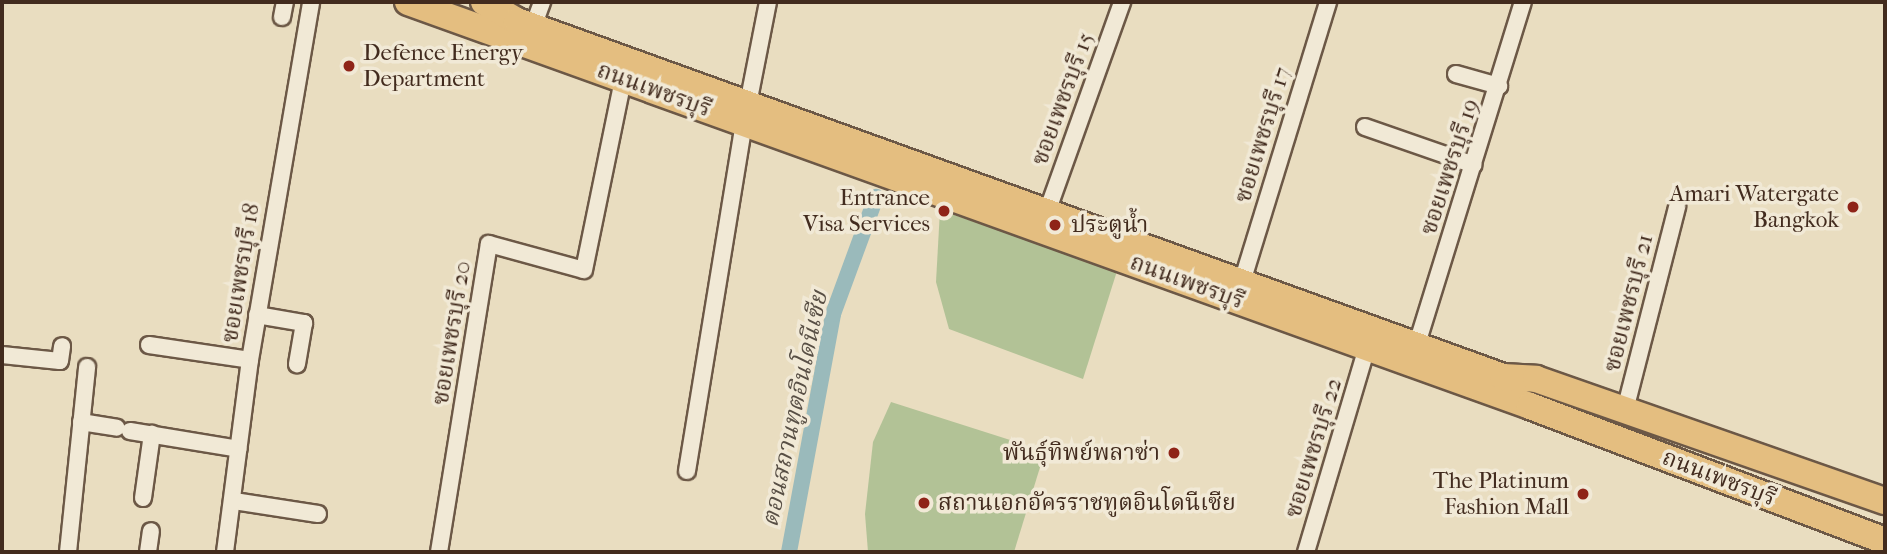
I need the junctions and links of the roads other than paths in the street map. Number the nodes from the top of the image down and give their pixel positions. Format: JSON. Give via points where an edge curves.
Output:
{"nodes":[{"id":1,"x":311,"y":2,"type":"edge"},
{"id":2,"x":410,"y":2,"type":"edge"},
{"id":3,"x":542,"y":2,"type":"edge"},
{"id":4,"x":768,"y":2,"type":"edge"},
{"id":5,"x":1122,"y":2,"type":"edge"},
{"id":6,"x":1328,"y":2,"type":"edge"},
{"id":7,"x":1523,"y":2,"type":"edge"},
{"id":8,"x":491,"y":14,"type":"edge"},
{"id":9,"x":533,"y":27,"type":"junction"},
{"id":10,"x":1456,"y":74,"type":"dead end"},
{"id":11,"x":623,"y":80,"type":"junction"},
{"id":12,"x":1499,"y":86,"type":"junction"},
{"id":13,"x":746,"y":113,"type":"junction"},
{"id":14,"x":1365,"y":127,"type":"dead end"},
{"id":15,"x":1474,"y":165,"type":"junction"},
{"id":16,"x":1677,"y":208,"type":"dead end"},
{"id":17,"x":1047,"y":212,"type":"junction"},
{"id":18,"x":1242,"y":282,"type":"junction"},
{"id":19,"x":257,"y":315,"type":"junction"},
{"id":20,"x":1417,"y":344,"type":"junction"},
{"id":21,"x":149,"y":345,"type":"dead end"},
{"id":22,"x":62,"y":346,"type":"dead end"},
{"id":23,"x":1366,"y":352,"type":"junction"},
{"id":24,"x":2,"y":355,"type":"edge"},
{"id":25,"x":250,"y":360,"type":"junction"},
{"id":26,"x":297,"y":364,"type":"dead end"},
{"id":27,"x":87,"y":367,"type":"dead end"},
{"id":28,"x":1625,"y":410,"type":"junction"},
{"id":29,"x":81,"y":422,"type":"junction"},
{"id":30,"x":152,"y":435,"type":"junction"},
{"id":31,"x":239,"y":449,"type":"junction"},
{"id":32,"x":687,"y":471,"type":"dead end"},
{"id":33,"x":143,"y":498,"type":"dead end"},
{"id":34,"x":1885,"y":501,"type":"edge"},
{"id":35,"x":234,"y":502,"type":"junction"},
{"id":36,"x":318,"y":514,"type":"dead end"},
{"id":37,"x":151,"y":531,"type":"dead end"},
{"id":38,"x":1885,"y":541,"type":"edge"},
{"id":39,"x":68,"y":552,"type":"edge"},
{"id":40,"x":148,"y":552,"type":"edge"},
{"id":41,"x":225,"y":552,"type":"edge"},
{"id":42,"x":439,"y":552,"type":"edge"},
{"id":43,"x":1306,"y":552,"type":"edge"}],
"edges":[{"from":1,"to":19,"type":"street","name":"ซอยเพชรบุรี 18"},
{"from":2,"to":8,"type":"main road","name":"ถนนเพชรบุรี"},
{"from":3,"to":9,"type":"street"},
{"from":4,"to":13,"type":"street"},
{"from":5,"to":17,"type":"street","name":"ซอยเพชรบุรี 15"},
{"from":6,"to":18,"type":"street","name":"ซอยเพชรบุรี 17"},
{"from":7,"to":12,"type":"street","name":"ซอยเพชรบุรี 19"},
{"from":8,"to":9,"type":"main road","name":"ถนนเพชรบุรี"},
{"from":8,"to":11,"type":"main road","name":"ถนนเพชรบุรี"},
{"from":9,"to":13,"type":"main road","name":"ถนนเพชรบุรี"},
{"from":10,"to":12,"type":"street"},
{"from":11,"to":13,"type":"main road","name":"ถนนเพชรบุรี"},
{"from":11,"to":42,"type":"street","name":"ซอยเพชรบุรี 20","via":[[584,270],[489,244]]},
{"from":12,"to":15,"type":"street","name":"ซอยเพชรบุรี 19"},
{"from":13,"to":17,"type":"main road","name":"ถนนเพชรบุรี"},
{"from":13,"to":23,"type":"main road","name":"ถนนเพชรบุรี"},
{"from":13,"to":32,"type":"street"},
{"from":14,"to":15,"type":"street"},
{"from":15,"to":20,"type":"street","name":"ซอยเพชรบุรี 19"},
{"from":16,"to":28,"type":"street","name":"ซอยเพชรบุรี 21"},
{"from":17,"to":18,"type":"main road","name":"ถนนเพชรบุรี"},
{"from":18,"to":20,"type":"main road","name":"ถนนเพชรบุรี"},
{"from":19,"to":25,"type":"street","name":"ซอยเพชรบุรี 18"},
{"from":19,"to":26,"type":"street","via":[[304,323]]},
{"from":20,"to":28,"type":"main road","name":"ถนนเพชรบุรี"},
{"from":21,"to":25,"type":"street"},
{"from":22,"to":24,"type":"street","via":[[60,361]]},
{"from":23,"to":38,"type":"main road","name":"ถนนเพชรบุรี"},
{"from":23,"to":43,"type":"street","name":"ซอยเพชรบุรี 22"},
{"from":25,"to":31,"type":"street","name":"ซอยเพชรบุรี 18"},
{"from":27,"to":29,"type":"street"},
{"from":28,"to":34,"type":"main road","name":"ถนนเพชรบุรี"},
{"from":29,"to":30,"type":"street"},
{"from":29,"to":39,"type":"street"},
{"from":30,"to":31,"type":"street"},
{"from":30,"to":33,"type":"street"},
{"from":31,"to":35,"type":"street","name":"ซอยเพชรบุรี 18"},
{"from":35,"to":36,"type":"street"},
{"from":35,"to":41,"type":"street","name":"ซอยเพชรบุรี 18"},
{"from":37,"to":40,"type":"street"}]}
